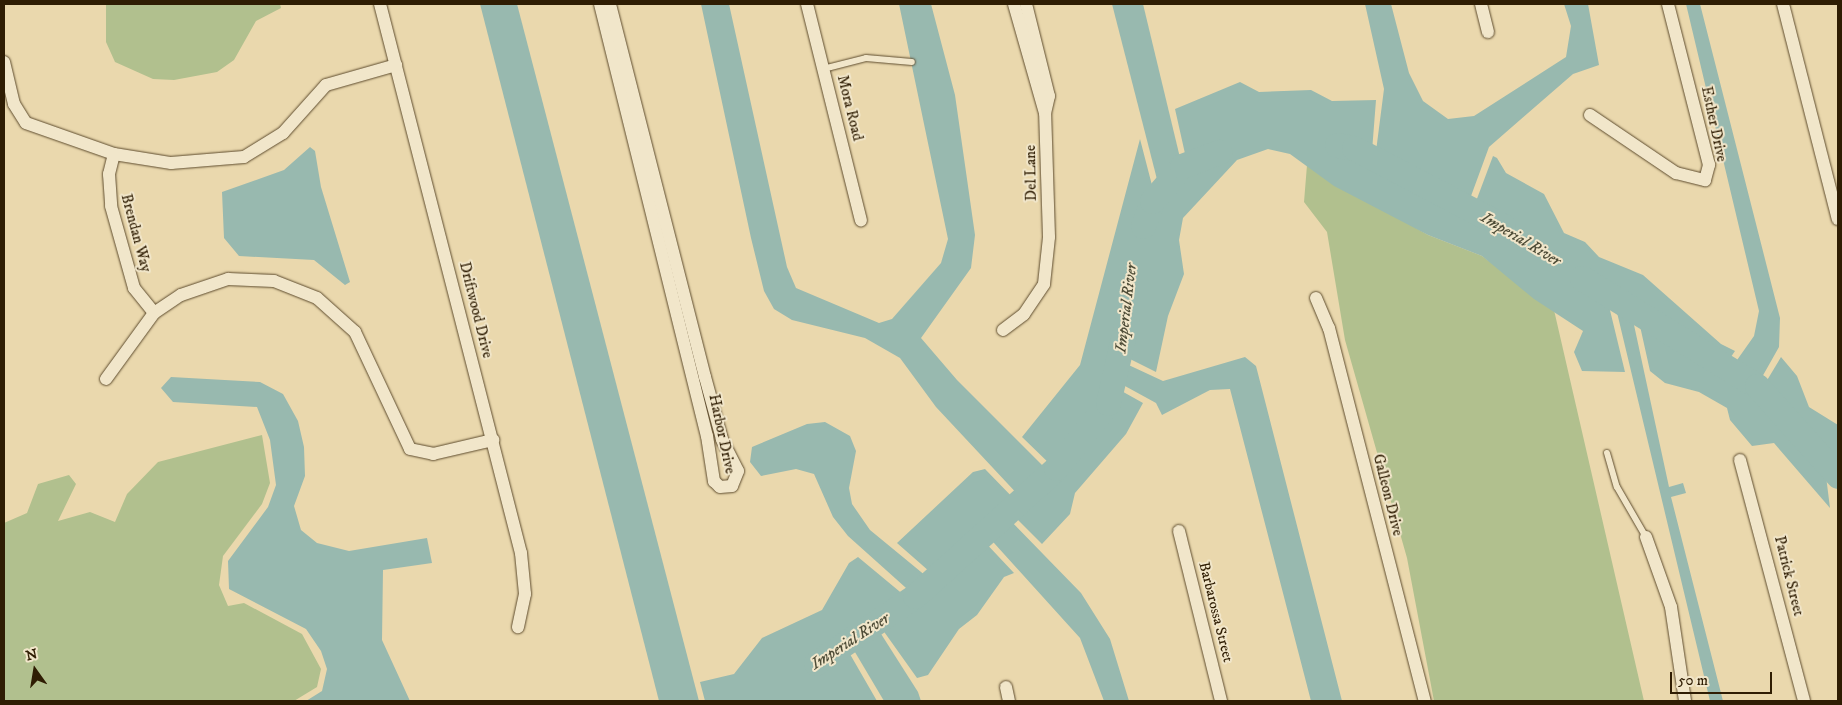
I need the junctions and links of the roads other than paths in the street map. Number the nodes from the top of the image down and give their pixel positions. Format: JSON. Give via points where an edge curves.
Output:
{"nodes":[{"id":1,"x":380,"y":4,"type":"edge"},
{"id":2,"x":600,"y":4,"type":"edge"},
{"id":3,"x":610,"y":4,"type":"edge"},
{"id":4,"x":807,"y":4,"type":"edge"},
{"id":5,"x":1014,"y":4,"type":"edge"},
{"id":6,"x":1026,"y":4,"type":"edge"},
{"id":7,"x":1481,"y":4,"type":"edge"},
{"id":8,"x":1668,"y":4,"type":"edge"},
{"id":9,"x":1783,"y":4,"type":"edge"},
{"id":10,"x":1488,"y":32,"type":"dead end"},
{"id":11,"x":4,"y":62,"type":"edge"},
{"id":12,"x":912,"y":62,"type":"dead end"},
{"id":13,"x":396,"y":65,"type":"junction"},
{"id":14,"x":823,"y":69,"type":"junction"},
{"id":15,"x":1045,"y":113,"type":"junction"},
{"id":16,"x":1590,"y":116,"type":"dead end"},
{"id":17,"x":114,"y":154,"type":"junction"},
{"id":18,"x":1838,"y":219,"type":"edge"},
{"id":19,"x":861,"y":220,"type":"dead end"},
{"id":20,"x":1316,"y":298,"type":"dead end"},
{"id":21,"x":154,"y":313,"type":"junction"},
{"id":22,"x":1003,"y":330,"type":"dead end"},
{"id":23,"x":106,"y":378,"type":"dead end"},
{"id":24,"x":493,"y":440,"type":"junction"},
{"id":25,"x":1607,"y":453,"type":"dead end"},
{"id":26,"x":1740,"y":460,"type":"dead end"},
{"id":27,"x":1179,"y":531,"type":"dead end"},
{"id":28,"x":1646,"y":538,"type":"joint"},
{"id":29,"x":518,"y":627,"type":"dead end"},
{"id":30,"x":1006,"y":687,"type":"dead end"},
{"id":31,"x":1009,"y":701,"type":"edge"},
{"id":32,"x":1221,"y":701,"type":"edge"},
{"id":33,"x":1425,"y":701,"type":"edge"},
{"id":34,"x":1685,"y":701,"type":"edge"},
{"id":35,"x":1804,"y":701,"type":"edge"}],
"edges":[{"from":1,"to":13,"type":"street","name":"Driftwood Drive"},
{"from":2,"to":3,"type":"street","name":"Harbor Drive","via":[[707,436],[714,481],[720,487],[732,486],[738,471],[722,439],[705,377]]},
{"from":4,"to":14,"type":"street","name":"Mora Road"},
{"from":5,"to":15,"type":"street","name":"Del Lane"},
{"from":6,"to":15,"type":"street","via":[[1049,96]]},
{"from":7,"to":10,"type":"street"},
{"from":8,"to":16,"type":"street","name":"Esther Drive","via":[[1708,158],[1705,180],[1676,173]]},
{"from":9,"to":18,"type":"street"},
{"from":11,"to":17,"type":"street","via":[[14,104],[26,122]]},
{"from":12,"to":14,"type":"lane","via":[[866,58]]},
{"from":13,"to":17,"type":"street","via":[[326,85],[283,133],[244,157],[171,163]]},
{"from":13,"to":24,"type":"street","name":"Driftwood Drive"},
{"from":14,"to":19,"type":"street","name":"Mora Road"},
{"from":15,"to":22,"type":"street","name":"Del Lane","via":[[1050,237],[1044,284],[1024,314]]},
{"from":17,"to":21,"type":"street","name":"Brendan Way","via":[[109,174],[111,206],[134,288]]},
{"from":20,"to":33,"type":"street","name":"Galleon Drive","via":[[1329,328]]},
{"from":21,"to":23,"type":"street"},
{"from":21,"to":24,"type":"street","via":[[181,295],[212,283],[251,278],[288,285],[331,308],[355,332],[410,449],[433,454]]},
{"from":24,"to":29,"type":"street","name":"Driftwood Drive","via":[[525,577]]},
{"from":25,"to":28,"type":"lane","via":[[1617,487]]},
{"from":26,"to":35,"type":"street","name":"Patrick Street"},
{"from":27,"to":32,"type":"street","name":"Barbarossa Street"},
{"from":28,"to":34,"type":"street","via":[[1671,607]]},
{"from":30,"to":31,"type":"street"}]}
